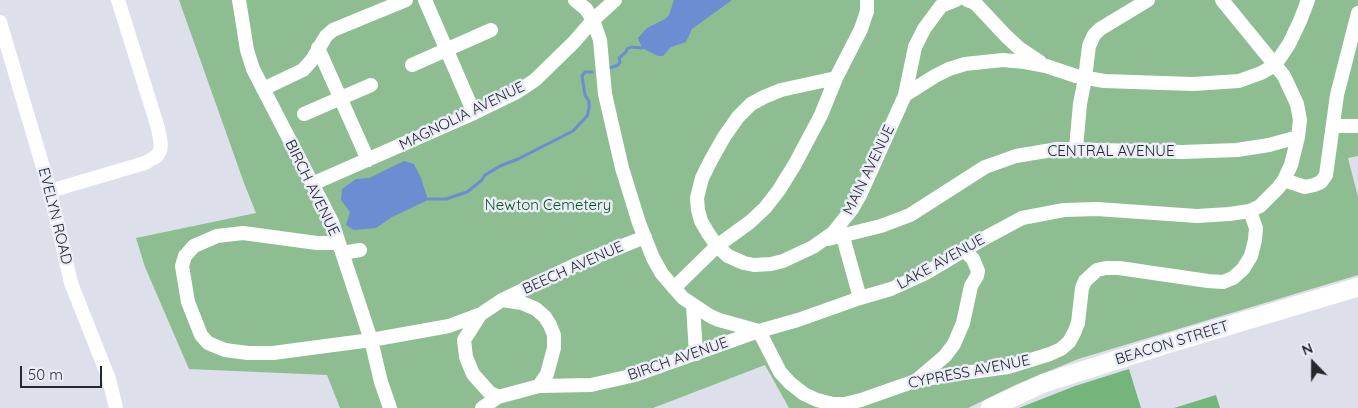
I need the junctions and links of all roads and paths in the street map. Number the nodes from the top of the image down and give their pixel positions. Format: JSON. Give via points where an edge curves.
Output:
{"nodes":[{"id":1,"x":118,"y":0,"type":"edge"},
{"id":2,"x":239,"y":0,"type":"edge"},
{"id":3,"x":406,"y":0,"type":"edge"},
{"id":4,"x":425,"y":0,"type":"edge"},
{"id":5,"x":575,"y":0,"type":"edge"},
{"id":6,"x":615,"y":0,"type":"edge"},
{"id":7,"x":867,"y":0,"type":"edge"},
{"id":8,"x":956,"y":0,"type":"edge"},
{"id":9,"x":967,"y":0,"type":"edge"},
{"id":10,"x":1148,"y":0,"type":"edge"},
{"id":11,"x":1222,"y":0,"type":"edge"},
{"id":12,"x":1308,"y":0,"type":"edge"},
{"id":13,"x":1358,"y":13,"type":"edge"},
{"id":14,"x":593,"y":20,"type":"junction"},
{"id":15,"x":0,"y":22,"type":"edge"},
{"id":16,"x":491,"y":30,"type":"dead end"},
{"id":17,"x":318,"y":48,"type":"junction"},
{"id":18,"x":447,"y":49,"type":"junction"},
{"id":19,"x":412,"y":65,"type":"dead end"},
{"id":20,"x":1275,"y":65,"type":"junction"},
{"id":21,"x":1046,"y":66,"type":"junction"},
{"id":22,"x":836,"y":78,"type":"junction"},
{"id":23,"x":1085,"y":78,"type":"junction"},
{"id":24,"x":371,"y":84,"type":"dead end"},
{"id":25,"x":263,"y":89,"type":"junction"},
{"id":26,"x":905,"y":95,"type":"junction"},
{"id":27,"x":341,"y":98,"type":"junction"},
{"id":28,"x":474,"y":112,"type":"junction"},
{"id":29,"x":304,"y":114,"type":"dead end"},
{"id":30,"x":1333,"y":126,"type":"junction"},
{"id":31,"x":1358,"y":126,"type":"edge"},
{"id":32,"x":1298,"y":136,"type":"junction"},
{"id":33,"x":1076,"y":148,"type":"junction"},
{"id":34,"x":368,"y":160,"type":"junction"},
{"id":35,"x":1284,"y":180,"type":"junction"},
{"id":36,"x":312,"y":184,"type":"junction"},
{"id":37,"x":50,"y":191,"type":"junction"},
{"id":38,"x":1250,"y":211,"type":"junction"},
{"id":39,"x":841,"y":230,"type":"junction"},
{"id":40,"x":645,"y":237,"type":"junction"},
{"id":41,"x":717,"y":246,"type":"junction"},
{"id":42,"x":340,"y":248,"type":"junction"},
{"id":43,"x":360,"y":250,"type":"dead end"},
{"id":44,"x":964,"y":250,"type":"junction"},
{"id":45,"x":1358,"y":287,"type":"edge"},
{"id":46,"x":674,"y":288,"type":"junction"},
{"id":47,"x":860,"y":298,"type":"junction"},
{"id":48,"x":502,"y":300,"type":"junction"},
{"id":49,"x":693,"y":304,"type":"junction"},
{"id":50,"x":480,"y":314,"type":"junction"},
{"id":51,"x":449,"y":326,"type":"junction"},
{"id":52,"x":759,"y":331,"type":"junction"},
{"id":53,"x":371,"y":340,"type":"junction"},
{"id":54,"x":464,"y":340,"type":"junction"},
{"id":55,"x":696,"y":354,"type":"junction"},
{"id":56,"x":915,"y":381,"type":"junction"},
{"id":57,"x":539,"y":386,"type":"junction"},
{"id":58,"x":498,"y":397,"type":"junction"},
{"id":59,"x":116,"y":408,"type":"edge"},
{"id":60,"x":390,"y":408,"type":"edge"},
{"id":61,"x":482,"y":408,"type":"edge"},
{"id":62,"x":990,"y":408,"type":"edge"}],
"edges":[{"from":1,"to":37,"type":"street","via":[[158,128],[160,151],[145,163]]},
{"from":2,"to":25,"type":"street","name":"BIRCH AVENUE","via":[[247,50]]},
{"from":3,"to":17,"type":"street","via":[[333,30]]},
{"from":4,"to":18,"type":"street"},
{"from":5,"to":14,"type":"street"},
{"from":6,"to":14,"type":"street"},
{"from":7,"to":22,"type":"street","via":[[861,29]]},
{"from":8,"to":26,"type":"street","name":"MAIN AVENUE","via":[[941,6],[924,29],[916,47]]},
{"from":9,"to":21,"type":"street","via":[[984,11],[1019,48]]},
{"from":10,"to":23,"type":"street","via":[[1094,35],[1089,46]]},
{"from":11,"to":20,"type":"street","name":"LAKE AVENUE"},
{"from":12,"to":20,"type":"street","via":[[1289,44]]},
{"from":13,"to":30,"type":"street","via":[[1337,95]]},
{"from":14,"to":28,"type":"street","name":"MAGNOLIA AVENUE","via":[[535,80],[518,92]]},
{"from":14,"to":40,"type":"street","via":[[600,40],[605,94],[622,168]]},
{"from":15,"to":37,"type":"street","name":"EVELYN ROAD"},
{"from":16,"to":18,"type":"street"},
{"from":17,"to":25,"type":"street","via":[[303,70]]},
{"from":17,"to":27,"type":"street"},
{"from":18,"to":19,"type":"street"},
{"from":18,"to":28,"type":"street"},
{"from":20,"to":23,"type":"street","via":[[1239,81],[1193,84]]},
{"from":20,"to":32,"type":"street","name":"LAKE AVENUE","via":[[1297,104]]},
{"from":21,"to":23,"type":"street"},
{"from":21,"to":26,"type":"street","via":[[1003,60],[964,64],[935,76]]},
{"from":22,"to":41,"type":"street","via":[[821,115],[779,190],[750,222]]},
{"from":22,"to":41,"type":"street","name":"MAIN AVENUE","via":[[781,90],[752,104],[738,117],[702,178],[697,198],[701,221]]},
{"from":23,"to":33,"type":"street"},
{"from":24,"to":27,"type":"street"},
{"from":25,"to":36,"type":"street","name":"BIRCH AVENUE"},
{"from":26,"to":39,"type":"street","name":"MAIN AVENUE"},
{"from":27,"to":29,"type":"street"},
{"from":27,"to":34,"type":"street"},
{"from":28,"to":34,"type":"street","name":"MAGNOLIA AVENUE"},
{"from":30,"to":31,"type":"street"},
{"from":30,"to":35,"type":"street","via":[[1326,174],[1321,182],[1305,187]]},
{"from":32,"to":33,"type":"street","name":"CENTRAL AVENUE","via":[[1237,150],[1182,152]]},
{"from":32,"to":35,"type":"street","name":"LAKE AVENUE"},
{"from":33,"to":39,"type":"street","name":"CENTRAL AVENUE","via":[[1042,150],[999,161],[964,179],[910,215],[881,226]]},
{"from":34,"to":36,"type":"street","name":"MAGNOLIA AVENUE"},
{"from":35,"to":38,"type":"street","name":"LAKE AVENUE","via":[[1271,196]]},
{"from":36,"to":42,"type":"street","name":"BIRCH AVENUE","via":[[332,222]]},
{"from":37,"to":59,"type":"street","name":"EVELYN ROAD","via":[[71,283],[109,379]]},
{"from":38,"to":44,"type":"street","name":"LAKE AVENUE","via":[[1197,216],[1064,210],[1022,218]]},
{"from":38,"to":56,"type":"street","name":"CYPRESS AVENUE","via":[[1256,228],[1251,256],[1243,270],[1233,278],[1208,282],[1118,268],[1097,270],[1085,281],[1074,333],[1061,349],[1008,367]]},
{"from":39,"to":41,"type":"street","name":"MAIN AVENUE","via":[[783,261],[771,264],[744,263],[728,256]]},
{"from":39,"to":47,"type":"street"},
{"from":40,"to":46,"type":"street","via":[[662,274]]},
{"from":40,"to":48,"type":"street","name":"BEECH AVENUE"},
{"from":41,"to":46,"type":"street"},
{"from":42,"to":43,"type":"street"},
{"from":42,"to":53,"type":"street","name":"BIRCH AVENUE"},
{"from":42,"to":53,"type":"street","via":[[243,233],[211,238],[194,246],[185,256],[182,266],[188,302],[201,335],[208,343],[225,350],[273,353]]},
{"from":44,"to":47,"type":"street","name":"LAKE AVENUE","via":[[924,274]]},
{"from":44,"to":56,"type":"street","via":[[978,270],[963,323],[945,356]]},
{"from":45,"to":62,"type":"main road","name":"BEACON STREET","via":[[1062,378]]},
{"from":46,"to":49,"type":"street"},
{"from":47,"to":52,"type":"street","name":"LAKE AVENUE"},
{"from":48,"to":50,"type":"street"},
{"from":48,"to":57,"type":"street","via":[[536,309],[550,325],[554,348],[547,374]]},
{"from":49,"to":52,"type":"street","via":[[719,320]]},
{"from":49,"to":55,"type":"street"},
{"from":50,"to":51,"type":"street"},
{"from":50,"to":54,"type":"street"},
{"from":51,"to":53,"type":"street"},
{"from":51,"to":54,"type":"street"},
{"from":52,"to":55,"type":"street","name":"BIRCH AVENUE"},
{"from":52,"to":56,"type":"street","name":"CYPRESS AVENUE","via":[[780,372],[804,394],[817,400],[845,404]]},
{"from":53,"to":60,"type":"street","name":"BIRCH AVENUE"},
{"from":54,"to":58,"type":"street","via":[[473,374]]},
{"from":55,"to":57,"type":"street","name":"BIRCH AVENUE","via":[[642,373],[591,385]]},
{"from":57,"to":58,"type":"street","name":"BIRCH AVENUE"},
{"from":58,"to":61,"type":"street","name":"BIRCH AVENUE"}]}
